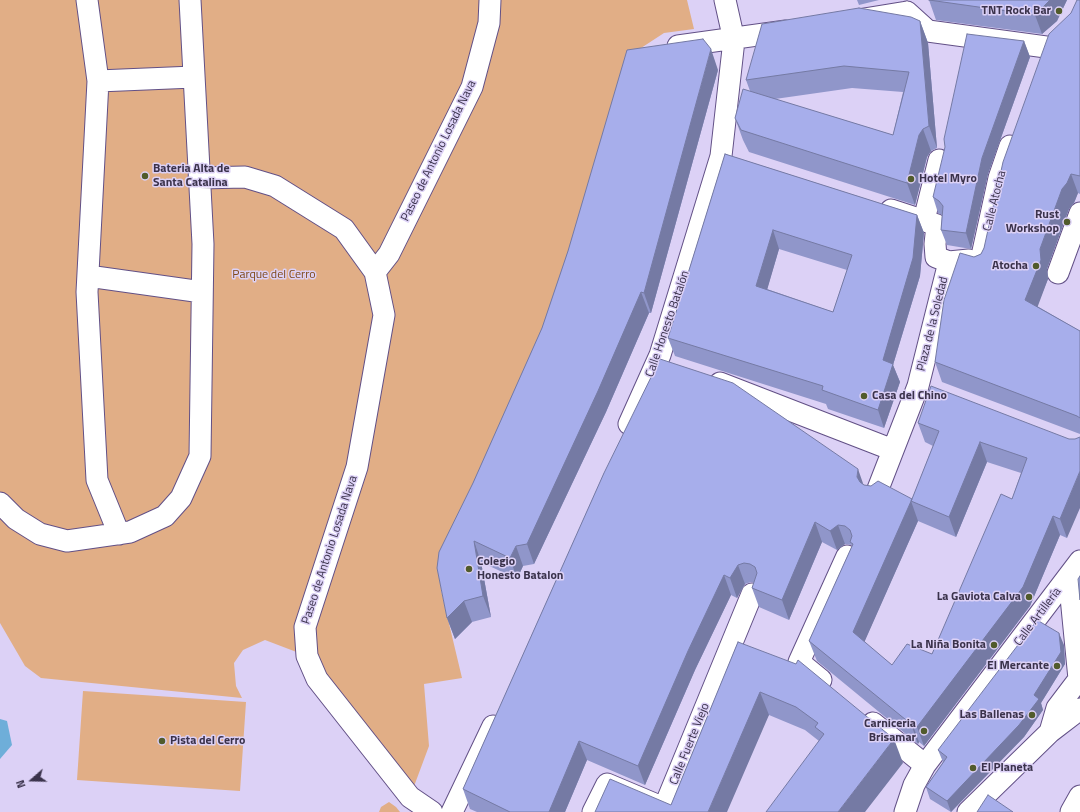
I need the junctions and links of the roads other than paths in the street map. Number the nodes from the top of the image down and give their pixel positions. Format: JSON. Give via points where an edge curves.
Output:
{"nodes":[{"id":1,"x":87,"y":0,"type":"edge"},
{"id":2,"x":190,"y":0,"type":"edge"},
{"id":3,"x":490,"y":0,"type":"edge"},
{"id":4,"x":725,"y":0,"type":"edge"},
{"id":5,"x":911,"y":6,"type":"edge"},
{"id":6,"x":844,"y":22,"type":"edge"},
{"id":7,"x":805,"y":28,"type":"edge"},
{"id":8,"x":1062,"y":33,"type":"edge"},
{"id":9,"x":734,"y":40,"type":"junction"},
{"id":10,"x":1046,"y":46,"type":"junction"},
{"id":11,"x":662,"y":49,"type":"edge"},
{"id":12,"x":1038,"y":68,"type":"edge"},
{"id":13,"x":194,"y":77,"type":"junction"},
{"id":14,"x":98,"y":81,"type":"junction"},
{"id":15,"x":1018,"y":127,"type":"edge"},
{"id":16,"x":939,"y":160,"type":"dead end"},
{"id":17,"x":200,"y":178,"type":"junction"},
{"id":18,"x":871,"y":204,"type":"edge"},
{"id":19,"x":1080,"y":213,"type":"edge"},
{"id":20,"x":924,"y":220,"type":"junction"},
{"id":21,"x":959,"y":261,"type":"junction"},
{"id":22,"x":375,"y":272,"type":"junction"},
{"id":23,"x":1058,"y":273,"type":"dead end"},
{"id":24,"x":88,"y":276,"type":"junction"},
{"id":25,"x":202,"y":292,"type":"junction"},
{"id":26,"x":657,"y":363,"type":"junction"},
{"id":27,"x":678,"y":370,"type":"edge"},
{"id":28,"x":700,"y":377,"type":"edge"},
{"id":29,"x":621,"y":442,"type":"edge"},
{"id":30,"x":893,"y":450,"type":"junction"},
{"id":31,"x":876,"y":494,"type":"edge"},
{"id":32,"x":0,"y":503,"type":"edge"},
{"id":33,"x":119,"y":534,"type":"junction"},
{"id":34,"x":848,"y":556,"type":"edge"},
{"id":35,"x":1077,"y":566,"type":"edge"},
{"id":36,"x":752,"y":594,"type":"edge"},
{"id":37,"x":836,"y":692,"type":"edge"},
{"id":38,"x":502,"y":706,"type":"edge"},
{"id":39,"x":1080,"y":709,"type":"edge"},
{"id":40,"x":860,"y":712,"type":"edge"},
{"id":41,"x":1050,"y":732,"type":"junction"},
{"id":42,"x":925,"y":765,"type":"junction"},
{"id":43,"x":1080,"y":796,"type":"edge"},
{"id":44,"x":432,"y":812,"type":"edge"},
{"id":45,"x":452,"y":812,"type":"edge"},
{"id":46,"x":593,"y":812,"type":"edge"},
{"id":47,"x":905,"y":812,"type":"edge"},
{"id":48,"x":968,"y":812,"type":"edge"},
{"id":49,"x":1071,"y":812,"type":"edge"}],
"edges":[{"from":1,"to":14,"type":"street"},
{"from":2,"to":13,"type":"street"},
{"from":3,"to":22,"type":"street","name":"Paseo de Antonio Losada Nava","via":[[489,23],[472,87],[389,254]]},
{"from":4,"to":9,"type":"street","name":"Calle Honesto Batalón"},
{"from":5,"to":6,"type":"street"},
{"from":5,"to":10,"type":"street","via":[[928,30]]},
{"from":7,"to":9,"type":"street"},
{"from":8,"to":10,"type":"street"},
{"from":9,"to":11,"type":"street"},
{"from":9,"to":26,"type":"street","name":"Calle Honesto Batalón","via":[[729,158]]},
{"from":10,"to":12,"type":"street"},
{"from":13,"to":14,"type":"street"},
{"from":13,"to":17,"type":"street"},
{"from":14,"to":24,"type":"street"},
{"from":15,"to":21,"type":"street","name":"Calle Atocha","via":[[999,178],[980,265]]},
{"from":16,"to":20,"type":"street"},
{"from":17,"to":22,"type":"street","name":"Paseo de Antonio Losada Nava","via":[[245,177],[275,186],[344,229]]},
{"from":17,"to":25,"type":"street"},
{"from":18,"to":20,"type":"street"},
{"from":19,"to":23,"type":"street"},
{"from":20,"to":21,"type":"street","via":[[937,225],[934,244],[936,257]]},
{"from":21,"to":30,"type":"street","name":"Plaza de la Soledad","via":[[926,391]]},
{"from":22,"to":44,"type":"street","name":"Paseo de Antonio Losada Nava","via":[[384,315],[356,468],[305,627],[307,656],[317,679],[410,797]]},
{"from":24,"to":25,"type":"street"},
{"from":24,"to":33,"type":"street","via":[[97,480]]},
{"from":25,"to":33,"type":"street","via":[[200,456],[181,498],[165,516],[130,532]]},
{"from":26,"to":27,"type":"street"},
{"from":26,"to":29,"type":"street","name":"Calle Honesto Batalón"},
{"from":28,"to":30,"type":"street","via":[[743,391]]},
{"from":30,"to":31,"type":"street","name":"Plaza de la Soledad"},
{"from":32,"to":33,"type":"street","via":[[16,518],[40,534],[67,541]]},
{"from":34,"to":37,"type":"street","via":[[799,662]]},
{"from":35,"to":41,"type":"street","via":[[1071,597],[1079,679],[1057,708]]},
{"from":35,"to":42,"type":"street","name":"Calle Artillería"},
{"from":36,"to":46,"type":"street","name":"Calle Fuerte Viejo","via":[[664,808],[607,784]]},
{"from":38,"to":45,"type":"street"},
{"from":39,"to":41,"type":"street"},
{"from":40,"to":42,"type":"street"},
{"from":41,"to":48,"type":"street"},
{"from":42,"to":47,"type":"street","name":"Calle Artillería","via":[[914,784]]},
{"from":43,"to":49,"type":"street"}]}
